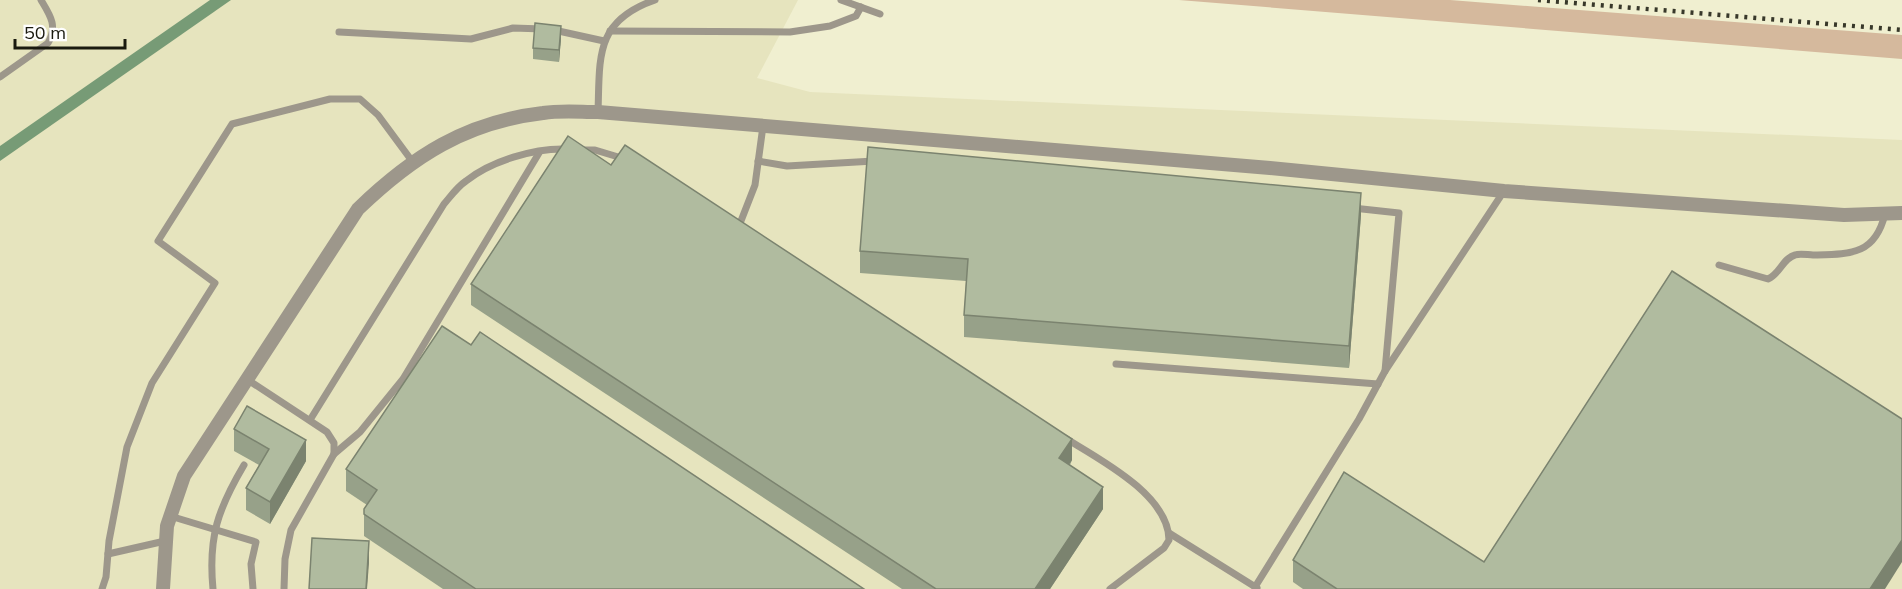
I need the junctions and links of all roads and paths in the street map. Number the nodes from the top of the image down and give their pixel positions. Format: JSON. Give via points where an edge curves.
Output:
{"nodes":[{"id":1,"x":41,"y":0,"type":"edge"},
{"id":2,"x":655,"y":0,"type":"edge"},
{"id":3,"x":841,"y":0,"type":"edge"},
{"id":4,"x":861,"y":7,"type":"junction"},
{"id":5,"x":880,"y":14,"type":"dead end"},
{"id":6,"x":610,"y":31,"type":"junction"},
{"id":7,"x":339,"y":32,"type":"dead end"},
{"id":8,"x":604,"y":42,"type":"junction"},
{"id":9,"x":0,"y":77,"type":"edge"},
{"id":10,"x":598,"y":112,"type":"junction"},
{"id":11,"x":763,"y":126,"type":"junction"},
{"id":12,"x":870,"y":152,"type":"edge"},
{"id":13,"x":539,"y":153,"type":"junction"},
{"id":14,"x":866,"y":160,"type":"junction"},
{"id":15,"x":412,"y":161,"type":"junction"},
{"id":16,"x":758,"y":161,"type":"junction"},
{"id":17,"x":878,"y":161,"type":"edge"},
{"id":18,"x":632,"y":162,"type":"edge"},
{"id":19,"x":1504,"y":191,"type":"junction"},
{"id":20,"x":1340,"y":207,"type":"edge"},
{"id":21,"x":1902,"y":213,"type":"edge"},
{"id":22,"x":1885,"y":214,"type":"junction"},
{"id":23,"x":729,"y":220,"type":"edge"},
{"id":24,"x":739,"y":226,"type":"junction"},
{"id":25,"x":749,"y":232,"type":"edge"},
{"id":26,"x":1719,"y":265,"type":"dead end"},
{"id":27,"x":1116,"y":364,"type":"dead end"},
{"id":28,"x":1385,"y":371,"type":"junction"},
{"id":29,"x":245,"y":378,"type":"junction"},
{"id":30,"x":1378,"y":384,"type":"junction"},
{"id":31,"x":310,"y":420,"type":"junction"},
{"id":32,"x":1055,"y":432,"type":"edge"},
{"id":33,"x":334,"y":454,"type":"junction"},
{"id":34,"x":244,"y":465,"type":"dead end"},
{"id":35,"x":170,"y":516,"type":"junction"},
{"id":36,"x":215,"y":530,"type":"junction"},
{"id":37,"x":1168,"y":533,"type":"junction"},
{"id":38,"x":165,"y":541,"type":"junction"},
{"id":39,"x":108,"y":554,"type":"junction"},
{"id":40,"x":1257,"y":588,"type":"edge"},
{"id":41,"x":102,"y":589,"type":"edge"},
{"id":42,"x":163,"y":589,"type":"edge"},
{"id":43,"x":213,"y":589,"type":"edge"},
{"id":44,"x":253,"y":589,"type":"edge"},
{"id":45,"x":284,"y":589,"type":"edge"},
{"id":46,"x":1110,"y":589,"type":"edge"}],
"edges":[{"from":1,"to":9,"type":"lane","via":[[53,20],[53,35],[48,43]]},
{"from":2,"to":6,"type":"lane","via":[[633,9]]},
{"from":3,"to":4,"type":"lane"},
{"from":4,"to":5,"type":"lane"},
{"from":4,"to":6,"type":"lane","via":[[856,16],[810,31]]},
{"from":6,"to":8,"type":"lane"},
{"from":7,"to":8,"type":"lane","via":[[471,39],[513,28],[579,34]]},
{"from":8,"to":10,"type":"lane"},
{"from":10,"to":11,"type":"street"},
{"from":10,"to":15,"type":"street","via":[[543,112],[492,124],[450,139]]},
{"from":11,"to":16,"type":"lane"},
{"from":11,"to":19,"type":"street"},
{"from":12,"to":14,"type":"lane"},
{"from":13,"to":18,"type":"lane","via":[[557,149],[595,150]]},
{"from":13,"to":31,"type":"lane","via":[[487,167],[463,183],[444,204]]},
{"from":13,"to":33,"type":"lane","via":[[403,379],[360,432]]},
{"from":14,"to":16,"type":"lane","via":[[787,166]]},
{"from":14,"to":17,"type":"lane"},
{"from":15,"to":29,"type":"street","via":[[358,209]]},
{"from":15,"to":39,"type":"lane","via":[[378,115],[360,99],[330,99],[232,124],[158,241],[215,284],[152,383],[127,447]]},
{"from":16,"to":24,"type":"lane","via":[[755,185]]},
{"from":19,"to":22,"type":"street","via":[[1844,215]]},
{"from":19,"to":28,"type":"lane"},
{"from":20,"to":28,"type":"lane","via":[[1399,213]]},
{"from":21,"to":22,"type":"street"},
{"from":22,"to":26,"type":"lane","via":[[1876,239],[1867,248],[1797,254],[1768,279]]},
{"from":23,"to":24,"type":"lane"},
{"from":24,"to":25,"type":"lane"},
{"from":27,"to":30,"type":"lane"},
{"from":28,"to":30,"type":"lane"},
{"from":29,"to":31,"type":"lane"},
{"from":29,"to":35,"type":"street","via":[[183,476]]},
{"from":30,"to":40,"type":"lane"},
{"from":31,"to":33,"type":"lane","via":[[327,432],[334,443]]},
{"from":32,"to":37,"type":"lane","via":[[1115,469],[1150,499],[1166,522]]},
{"from":33,"to":45,"type":"lane","via":[[291,530]]},
{"from":34,"to":36,"type":"lane","via":[[223,500]]},
{"from":35,"to":36,"type":"lane"},
{"from":35,"to":38,"type":"street"},
{"from":36,"to":43,"type":"lane"},
{"from":36,"to":44,"type":"lane","via":[[256,542],[251,564]]},
{"from":37,"to":40,"type":"lane"},
{"from":37,"to":46,"type":"lane","via":[[1164,548]]},
{"from":38,"to":39,"type":"lane"},
{"from":38,"to":42,"type":"street"},
{"from":39,"to":41,"type":"lane"}]}
